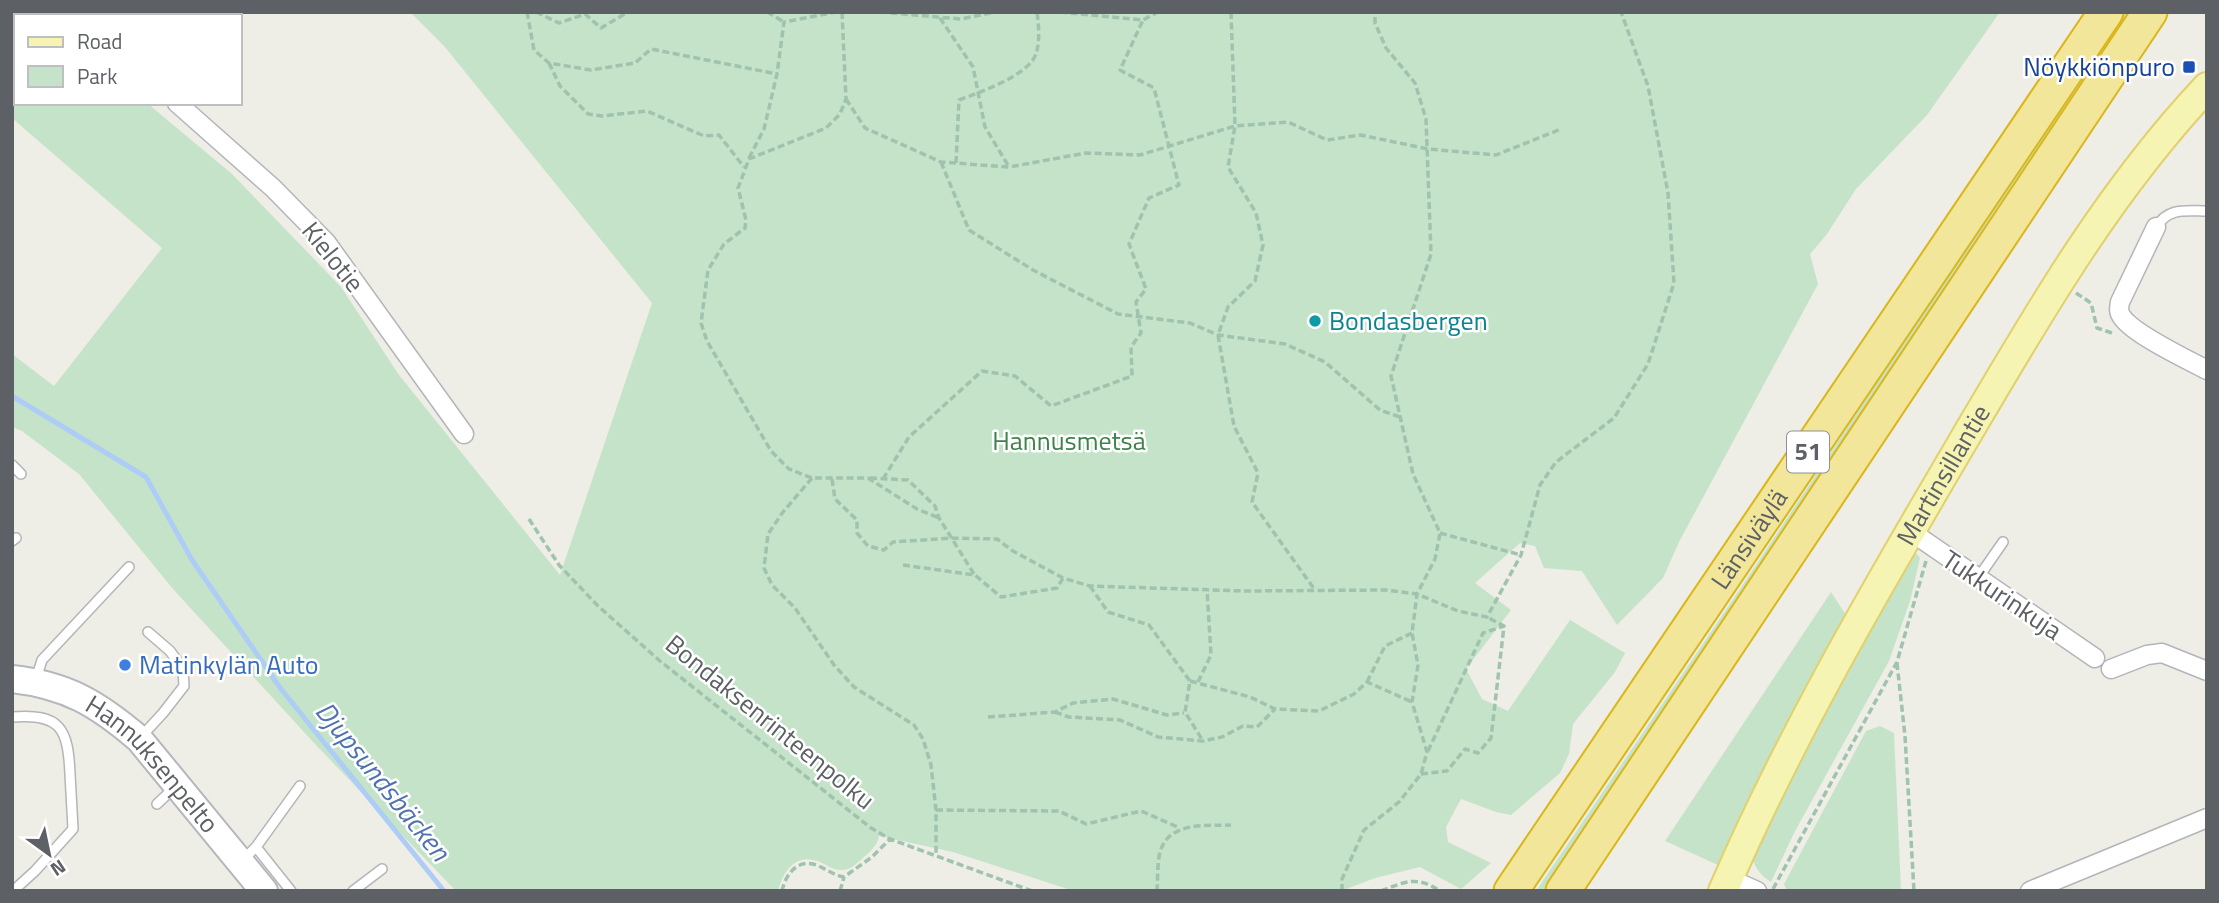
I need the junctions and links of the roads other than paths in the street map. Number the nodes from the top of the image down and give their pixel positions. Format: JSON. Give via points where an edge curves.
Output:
{"nodes":[{"id":1,"x":2106,"y":12,"type":"edge"},
{"id":2,"x":2150,"y":12,"type":"edge"},
{"id":3,"x":2207,"y":87,"type":"edge"},
{"id":4,"x":179,"y":105,"type":"edge"},
{"id":5,"x":2207,"y":211,"type":"edge"},
{"id":6,"x":2156,"y":227,"type":"joint"},
{"id":7,"x":2207,"y":370,"type":"edge"},
{"id":8,"x":464,"y":434,"type":"dead end"},
{"id":9,"x":12,"y":466,"type":"edge"},
{"id":10,"x":21,"y":474,"type":"dead end"},
{"id":11,"x":1920,"y":538,"type":"junction"},
{"id":12,"x":2003,"y":542,"type":"dead end"},
{"id":13,"x":128,"y":567,"type":"dead end"},
{"id":14,"x":1978,"y":578,"type":"junction"},
{"id":15,"x":148,"y":632,"type":"dead end"},
{"id":16,"x":2095,"y":658,"type":"dead end"},
{"id":17,"x":2111,"y":669,"type":"dead end"},
{"id":18,"x":2207,"y":671,"type":"edge"},
{"id":19,"x":24,"y":680,"type":"edge"},
{"id":20,"x":12,"y":717,"type":"edge"},
{"id":21,"x":139,"y":739,"type":"junction"},
{"id":22,"x":177,"y":785,"type":"junction"},
{"id":23,"x":300,"y":786,"type":"dead end"},
{"id":24,"x":156,"y":804,"type":"dead end"},
{"id":25,"x":2207,"y":818,"type":"edge"},
{"id":26,"x":249,"y":855,"type":"junction"},
{"id":27,"x":382,"y":869,"type":"dead end"},
{"id":28,"x":1726,"y":884,"type":"edge"},
{"id":29,"x":13,"y":891,"type":"edge"},
{"id":30,"x":264,"y":891,"type":"edge"},
{"id":31,"x":292,"y":891,"type":"edge"},
{"id":32,"x":353,"y":891,"type":"edge"},
{"id":33,"x":1511,"y":891,"type":"edge"},
{"id":34,"x":1563,"y":891,"type":"edge"},
{"id":35,"x":1758,"y":891,"type":"edge"},
{"id":36,"x":2030,"y":891,"type":"edge"}],
"edges":[{"from":1,"to":33,"type":"highway","name":"Länsiväylä","number":"51"},
{"from":2,"to":34,"type":"highway","name":"Länsiväylä","number":"51"},
{"from":3,"to":11,"type":"main road","name":"Martinsillantie","via":[[2126,184],[2035,320]]},
{"from":4,"to":8,"type":"street","name":"Kielotie","via":[[326,242]]},
{"from":5,"to":6,"type":"lane","via":[[2176,211],[2162,217]]},
{"from":6,"to":7,"type":"street","via":[[2118,310],[2129,325]]},
{"from":9,"to":10,"type":"lane"},
{"from":11,"to":14,"type":"street","name":"Tukkurinkuja"},
{"from":11,"to":28,"type":"main road","name":"Martinsillantie","via":[[1839,655]]},
{"from":12,"to":14,"type":"lane"},
{"from":13,"to":19,"type":"lane"},
{"from":14,"to":16,"type":"street","name":"Tukkurinkuja"},
{"from":15,"to":21,"type":"lane","via":[[183,669],[184,687]]},
{"from":17,"to":18,"type":"street","via":[[2162,653]]},
{"from":19,"to":21,"type":"main road","name":"Hannuksenpelto","via":[[68,691],[94,704]]},
{"from":20,"to":29,"type":"lane","via":[[48,719],[65,734],[73,829]]},
{"from":21,"to":22,"type":"main road","name":"Hannuksenpelto"},
{"from":22,"to":24,"type":"lane"},
{"from":22,"to":26,"type":"main road","name":"Hannuksenpelto"},
{"from":23,"to":26,"type":"lane"},
{"from":25,"to":36,"type":"street"},
{"from":26,"to":30,"type":"main road","name":"Hannuksenpelto"},
{"from":26,"to":31,"type":"lane"},
{"from":27,"to":32,"type":"lane"},
{"from":28,"to":35,"type":"street"}]}
